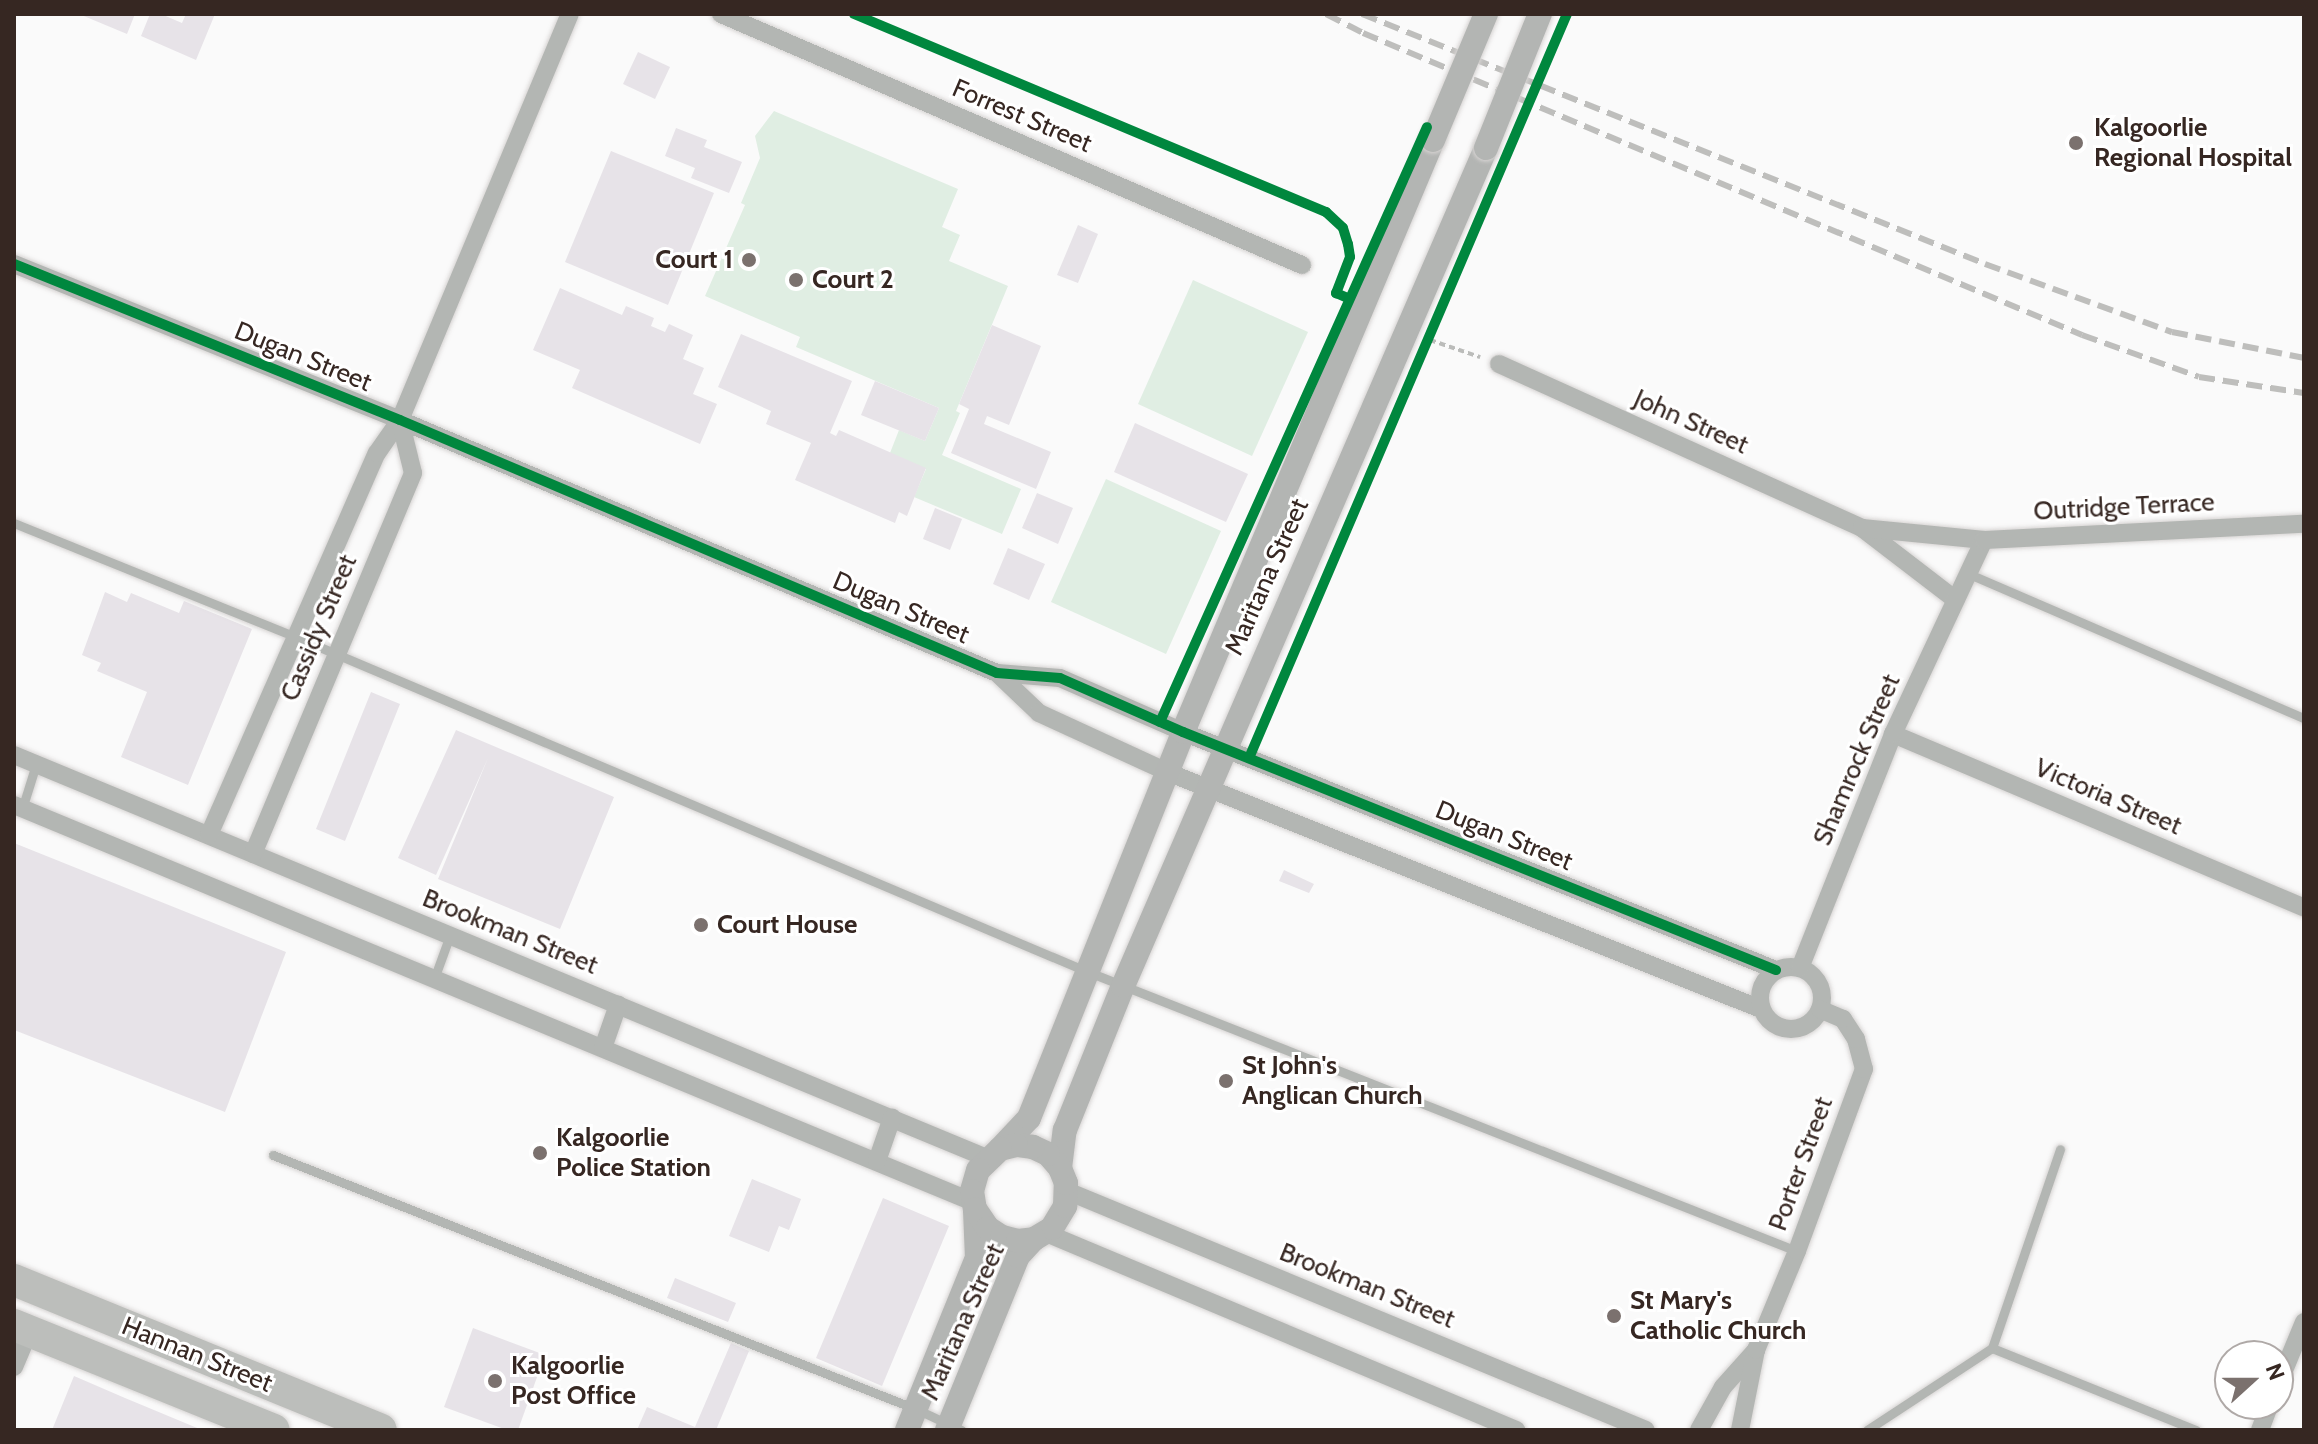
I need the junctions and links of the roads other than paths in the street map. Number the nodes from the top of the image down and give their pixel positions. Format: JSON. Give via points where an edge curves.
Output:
{"nodes":[{"id":1,"x":570,"y":14,"type":"edge"},
{"id":2,"x":721,"y":14,"type":"edge"},
{"id":3,"x":1486,"y":14,"type":"edge"},
{"id":4,"x":1540,"y":14,"type":"edge"},
{"id":5,"x":14,"y":264,"type":"edge"},
{"id":6,"x":1302,"y":265,"type":"dead end"},
{"id":7,"x":1499,"y":364,"type":"road end"},
{"id":8,"x":400,"y":420,"type":"junction"},
{"id":9,"x":14,"y":523,"type":"edge"},
{"id":10,"x":2304,"y":524,"type":"edge"},
{"id":11,"x":1862,"y":528,"type":"junction"},
{"id":12,"x":1984,"y":540,"type":"junction"},
{"id":13,"x":1969,"y":574,"type":"junction"},
{"id":14,"x":1956,"y":600,"type":"junction"},
{"id":15,"x":296,"y":637,"type":"junction"},
{"id":16,"x":337,"y":654,"type":"junction"},
{"id":17,"x":997,"y":673,"type":"junction"},
{"id":18,"x":2304,"y":718,"type":"edge"},
{"id":19,"x":1183,"y":732,"type":"junction"},
{"id":20,"x":1893,"y":734,"type":"junction"},
{"id":21,"x":1223,"y":748,"type":"junction"},
{"id":22,"x":14,"y":755,"type":"edge"},
{"id":23,"x":36,"y":764,"type":"junction"},
{"id":24,"x":1167,"y":772,"type":"junction"},
{"id":25,"x":1207,"y":785,"type":"junction"},
{"id":26,"x":18,"y":807,"type":"edge"},
{"id":27,"x":209,"y":835,"type":"junction"},
{"id":28,"x":253,"y":854,"type":"junction"},
{"id":29,"x":2304,"y":908,"type":"edge"},
{"id":30,"x":450,"y":935,"type":"junction"},
{"id":31,"x":1800,"y":968,"type":"junction"},
{"id":32,"x":1776,"y":970,"type":"junction"},
{"id":33,"x":1086,"y":971,"type":"junction"},
{"id":34,"x":434,"y":979,"type":"junction"},
{"id":35,"x":1123,"y":986,"type":"junction"},
{"id":36,"x":618,"y":1005,"type":"junction"},
{"id":37,"x":1761,"y":1009,"type":"junction"},
{"id":38,"x":1820,"y":1009,"type":"junction"},
{"id":39,"x":603,"y":1048,"type":"junction"},
{"id":40,"x":892,"y":1118,"type":"junction"},
{"id":41,"x":2060,"y":1149,"type":"dead end"},
{"id":42,"x":993,"y":1154,"type":"junction"},
{"id":43,"x":273,"y":1155,"type":"dead end"},
{"id":44,"x":877,"y":1161,"type":"junction"},
{"id":45,"x":1064,"y":1179,"type":"junction"},
{"id":46,"x":974,"y":1205,"type":"junction"},
{"id":47,"x":1040,"y":1236,"type":"junction"},
{"id":48,"x":1797,"y":1251,"type":"junction"},
{"id":49,"x":14,"y":1280,"type":"edge"},
{"id":50,"x":2304,"y":1322,"type":"edge"},
{"id":51,"x":22,"y":1329,"type":"edge"},
{"id":52,"x":2294,"y":1346,"type":"edge"},
{"id":53,"x":1992,"y":1348,"type":"junction"},
{"id":54,"x":1756,"y":1350,"type":"junction"},
{"id":55,"x":14,"y":1367,"type":"edge"},
{"id":56,"x":912,"y":1419,"type":"edge"},
{"id":57,"x":952,"y":1428,"type":"edge"},
{"id":58,"x":274,"y":1430,"type":"edge"},
{"id":59,"x":381,"y":1430,"type":"edge"},
{"id":60,"x":1516,"y":1430,"type":"edge"},
{"id":61,"x":1646,"y":1430,"type":"edge"},
{"id":62,"x":1699,"y":1430,"type":"edge"},
{"id":63,"x":1740,"y":1430,"type":"edge"},
{"id":64,"x":1867,"y":1430,"type":"edge"},
{"id":65,"x":2196,"y":1430,"type":"edge"}],
"edges":[{"from":1,"to":8,"type":"street","name":"Cassidy Street"},
{"from":2,"to":6,"type":"street","name":"Forrest Street"},
{"from":3,"to":19,"type":"main road","name":"Maritana Street","bridge":true},
{"from":4,"to":21,"type":"main road","name":"Maritana Street","bridge":true},
{"from":5,"to":8,"type":"street","name":"Dugan Street"},
{"from":7,"to":11,"type":"street","name":"John Street"},
{"from":8,"to":15,"type":"street","name":"Cassidy Street","via":[[377,453]]},
{"from":8,"to":16,"type":"street","name":"Cassidy Street","via":[[413,473]]},
{"from":8,"to":17,"type":"street","name":"Dugan Street"},
{"from":9,"to":15,"type":"lane"},
{"from":10,"to":12,"type":"street","name":"Outridge Terrace"},
{"from":11,"to":12,"type":"street","name":"John Street"},
{"from":11,"to":14,"type":"street","name":"John Street"},
{"from":12,"to":13,"type":"street"},
{"from":13,"to":14,"type":"street","name":"Shamrock Street"},
{"from":13,"to":18,"type":"lane"},
{"from":14,"to":20,"type":"street","name":"Shamrock Street"},
{"from":15,"to":16,"type":"lane"},
{"from":15,"to":27,"type":"street","name":"Cassidy Street"},
{"from":16,"to":28,"type":"street","name":"Cassidy Street"},
{"from":16,"to":33,"type":"lane"},
{"from":17,"to":19,"type":"street","name":"Dugan Street","via":[[1060,678]]},
{"from":17,"to":24,"type":"street","name":"Dugan Street","via":[[1039,713]]},
{"from":19,"to":21,"type":"street","name":"Dugan Street"},
{"from":19,"to":24,"type":"main road","name":"Maritana Street"},
{"from":20,"to":29,"type":"street","name":"Victoria Street"},
{"from":20,"to":31,"type":"street","name":"Shamrock Street"},
{"from":21,"to":25,"type":"main road","name":"Maritana Street"},
{"from":21,"to":32,"type":"street","name":"Dugan Street"},
{"from":22,"to":23,"type":"street","name":"Brookman Street"},
{"from":23,"to":26,"type":"lane"},
{"from":23,"to":27,"type":"street","name":"Brookman Street"},
{"from":24,"to":25,"type":"street","name":"Dugan Street"},
{"from":24,"to":33,"type":"main road","name":"Maritana Street"},
{"from":25,"to":35,"type":"main road","name":"Maritana Street"},
{"from":25,"to":37,"type":"street","name":"Dugan Street"},
{"from":26,"to":34,"type":"street"},
{"from":27,"to":28,"type":"street","name":"Brookman Street"},
{"from":28,"to":30,"type":"street","name":"Brookman Street"},
{"from":30,"to":34,"type":"lane"},
{"from":30,"to":36,"type":"street","name":"Brookman Street"},
{"from":31,"to":32,"type":"street"},
{"from":31,"to":38,"type":"street","via":[[1814,977],[1821,992]]},
{"from":32,"to":37,"type":"street","via":[[1761,986]]},
{"from":33,"to":35,"type":"lane"},
{"from":33,"to":42,"type":"main road","name":"Maritana Street","via":[[1029,1118]]},
{"from":34,"to":39,"type":"street"},
{"from":35,"to":45,"type":"main road","name":"Maritana Street","via":[[1065,1130]]},
{"from":35,"to":48,"type":"lane"},
{"from":36,"to":39,"type":"street"},
{"from":36,"to":40,"type":"street","name":"Brookman Street"},
{"from":37,"to":38,"type":"street","via":[[1770,1021],[1798,1029]]},
{"from":38,"to":48,"type":"street","name":"Porter Street","via":[[1843,1019],[1856,1039],[1864,1069]]},
{"from":39,"to":44,"type":"street"},
{"from":40,"to":42,"type":"street","name":"Brookman Street"},
{"from":40,"to":44,"type":"street"},
{"from":41,"to":53,"type":"lane"},
{"from":42,"to":45,"type":"main road","via":[[1016,1145],[1033,1147],[1048,1154]]},
{"from":42,"to":46,"type":"main road","via":[[978,1170]]},
{"from":43,"to":56,"type":"lane"},
{"from":44,"to":46,"type":"street"},
{"from":45,"to":47,"type":"main road","via":[[1058,1221]]},
{"from":45,"to":61,"type":"street","name":"Brookman Street"},
{"from":46,"to":47,"type":"main road","via":[[988,1228],[1002,1237],[1018,1241]]},
{"from":46,"to":56,"type":"main road","name":"Maritana Street","via":[[977,1258]]},
{"from":47,"to":57,"type":"main road","name":"Maritana Street","via":[[1018,1256]]},
{"from":47,"to":60,"type":"street"},
{"from":48,"to":54,"type":"street","name":"Porter Street"},
{"from":49,"to":59,"type":"highway","name":"Hannan Street"},
{"from":50,"to":52,"type":"street"},
{"from":51,"to":55,"type":"street"},
{"from":51,"to":58,"type":"highway","name":"Hannan Street"},
{"from":53,"to":64,"type":"lane"},
{"from":53,"to":65,"type":"lane"},
{"from":54,"to":62,"type":"street","name":"Porter Street","via":[[1723,1387]]},
{"from":54,"to":63,"type":"street","name":"Porter Street"},
{"from":56,"to":57,"type":"lane"}]}
